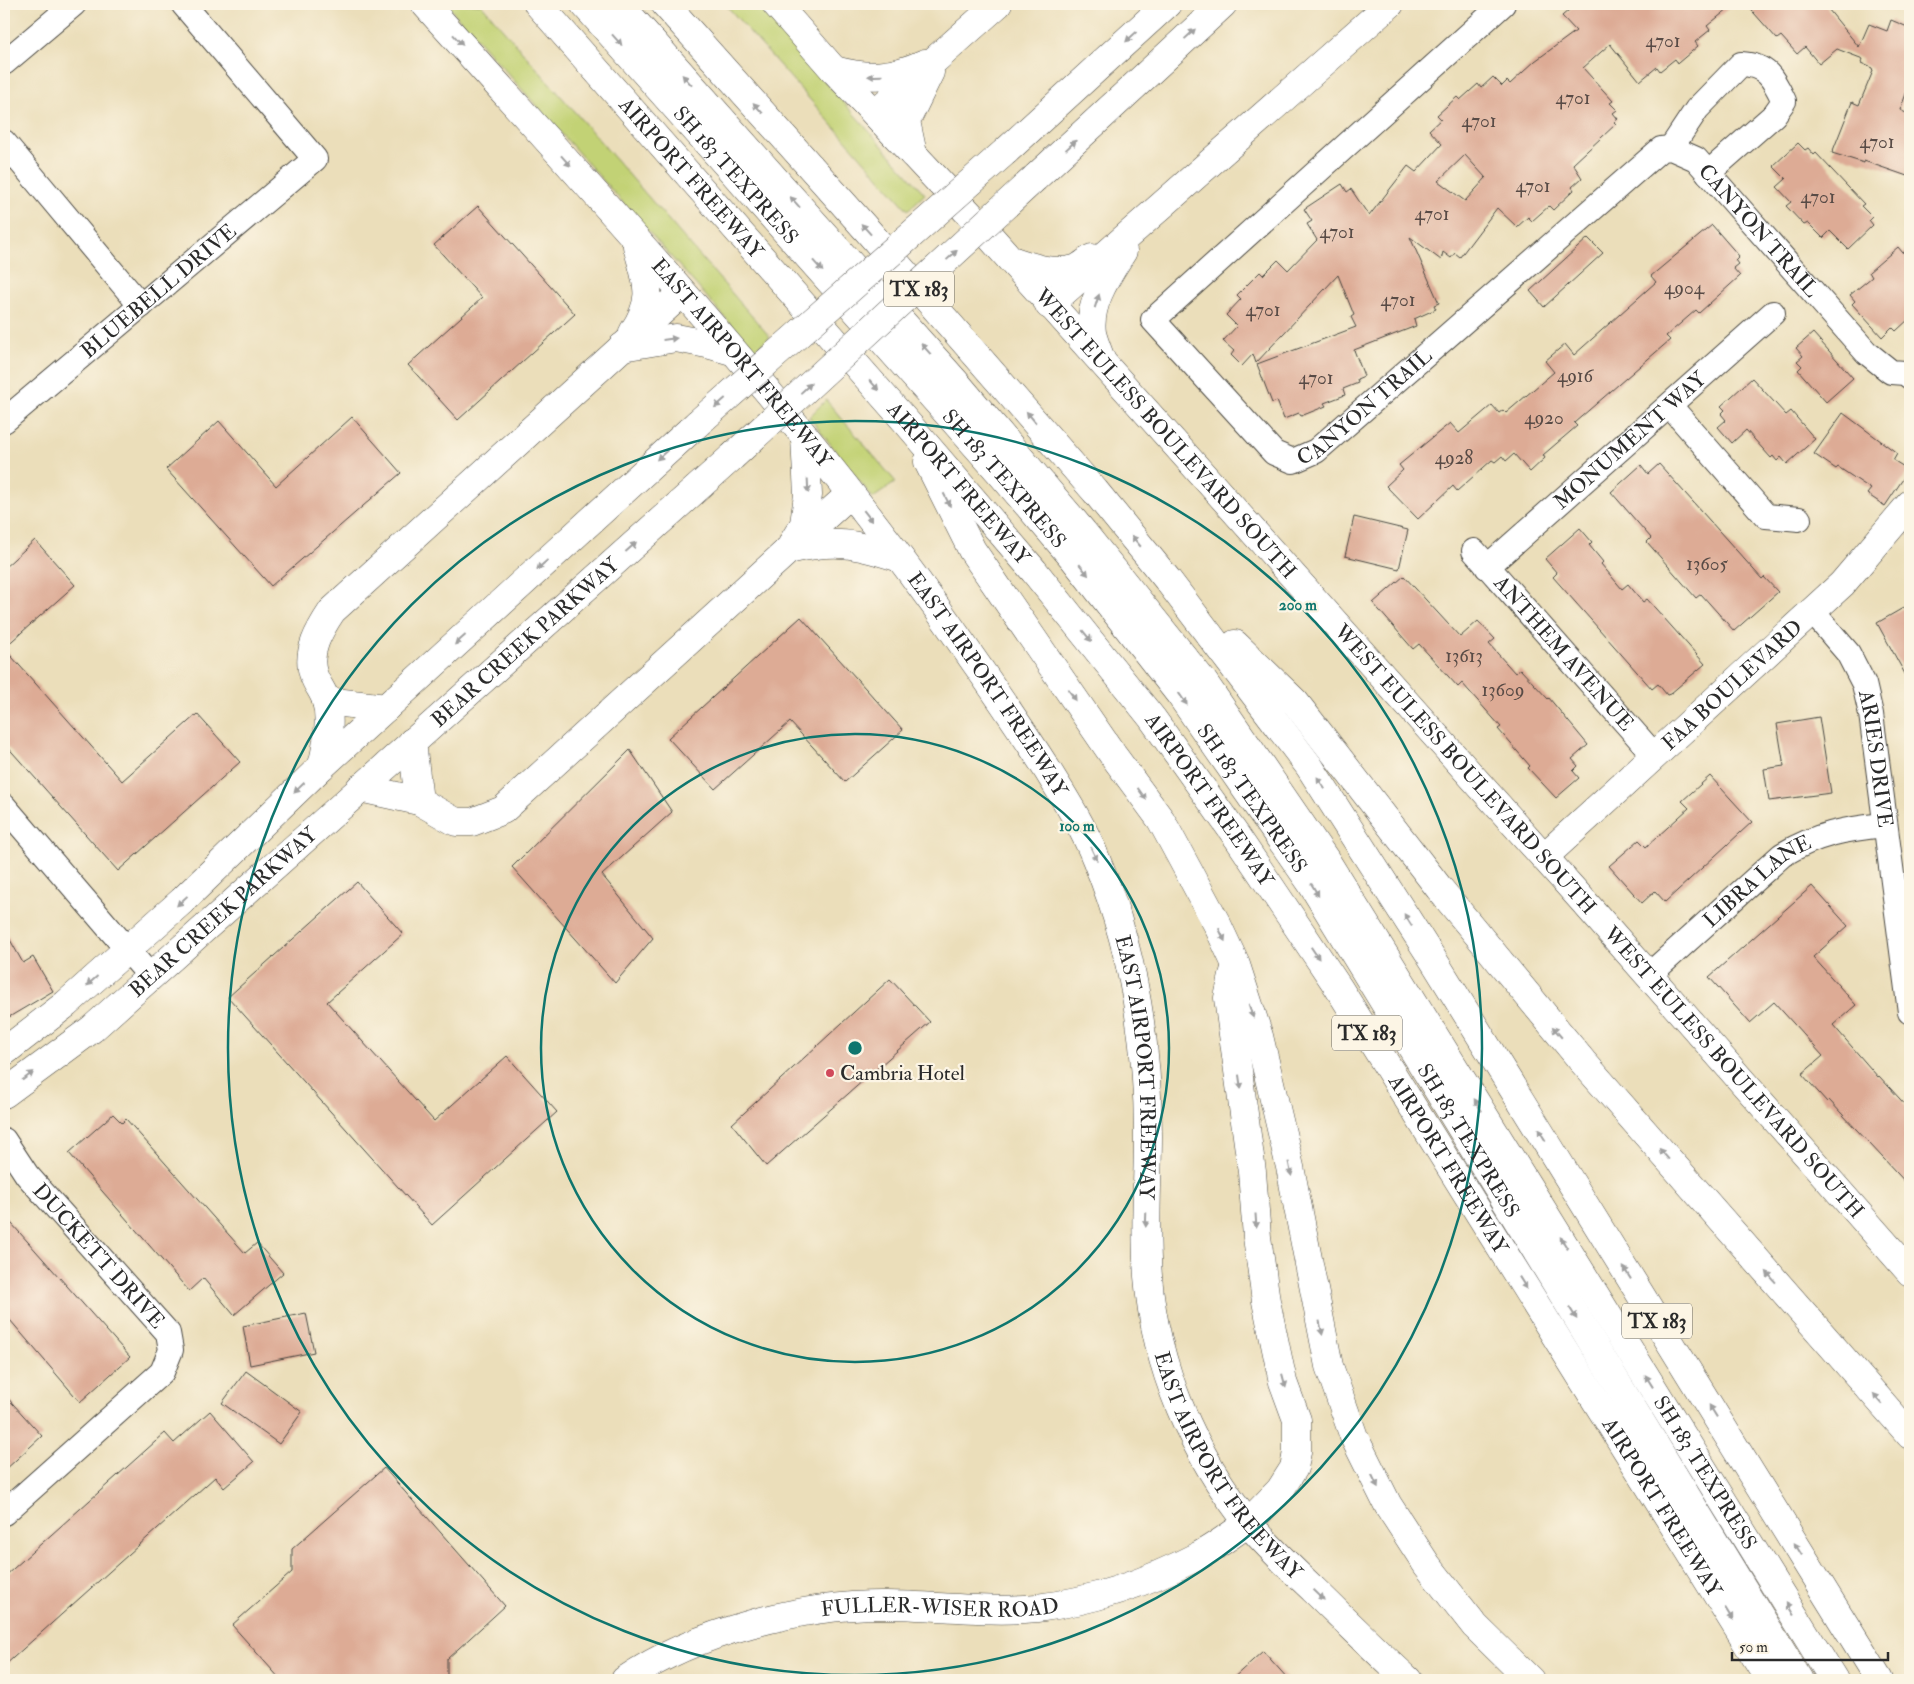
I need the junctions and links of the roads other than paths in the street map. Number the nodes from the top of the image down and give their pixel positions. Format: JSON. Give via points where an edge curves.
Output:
{"nodes":[{"id":1,"x":74,"y":4,"type":"edge"},
{"id":2,"x":183,"y":4,"type":"edge"},
{"id":3,"x":425,"y":4,"type":"edge"},
{"id":4,"x":538,"y":4,"type":"edge"},
{"id":5,"x":584,"y":4,"type":"edge"},
{"id":6,"x":619,"y":4,"type":"edge"},
{"id":7,"x":665,"y":4,"type":"edge"},
{"id":8,"x":776,"y":4,"type":"edge"},
{"id":9,"x":998,"y":4,"type":"edge"},
{"id":10,"x":1167,"y":4,"type":"edge"},
{"id":11,"x":1223,"y":4,"type":"edge"},
{"id":12,"x":1390,"y":4,"type":"edge"},
{"id":13,"x":1503,"y":4,"type":"edge"},
{"id":14,"x":938,"y":58,"type":"junction"},
{"id":15,"x":4,"y":62,"type":"edge"},
{"id":16,"x":834,"y":70,"type":"junction"},
{"id":17,"x":875,"y":114,"type":"junction"},
{"id":18,"x":4,"y":142,"type":"edge"},
{"id":19,"x":1671,"y":148,"type":"junction"},
{"id":20,"x":913,"y":154,"type":"junction"},
{"id":21,"x":1708,"y":173,"type":"junction"},
{"id":22,"x":1137,"y":227,"type":"junction"},
{"id":23,"x":634,"y":237,"type":"junction"},
{"id":24,"x":1011,"y":260,"type":"junction"},
{"id":25,"x":682,"y":293,"type":"junction"},
{"id":26,"x":1049,"y":304,"type":"junction"},
{"id":27,"x":141,"y":306,"type":"junction"},
{"id":28,"x":1773,"y":313,"type":"dead end"},
{"id":29,"x":622,"y":347,"type":"junction"},
{"id":30,"x":732,"y":352,"type":"junction"},
{"id":31,"x":1103,"y":365,"type":"junction"},
{"id":32,"x":1908,"y":372,"type":"edge"},
{"id":33,"x":1670,"y":406,"type":"junction"},
{"id":34,"x":4,"y":421,"type":"edge"},
{"id":35,"x":909,"y":425,"type":"junction"},
{"id":36,"x":805,"y":437,"type":"junction"},
{"id":37,"x":850,"y":494,"type":"junction"},
{"id":38,"x":1910,"y":504,"type":"edge"},
{"id":39,"x":1799,"y":519,"type":"dead end"},
{"id":40,"x":788,"y":550,"type":"junction"},
{"id":41,"x":900,"y":558,"type":"junction"},
{"id":42,"x":1481,"y":559,"type":"joint"},
{"id":43,"x":1167,"y":579,"type":"junction"},
{"id":44,"x":1812,"y":612,"type":"junction"},
{"id":45,"x":326,"y":701,"type":"junction"},
{"id":46,"x":386,"y":708,"type":"junction"},
{"id":47,"x":412,"y":742,"type":"junction"},
{"id":48,"x":1654,"y":755,"type":"junction"},
{"id":49,"x":322,"y":766,"type":"junction"},
{"id":50,"x":360,"y":788,"type":"junction"},
{"id":51,"x":419,"y":801,"type":"junction"},
{"id":52,"x":4,"y":806,"type":"edge"},
{"id":53,"x":1885,"y":825,"type":"junction"},
{"id":54,"x":1544,"y":857,"type":"junction"},
{"id":55,"x":128,"y":949,"type":"junction"},
{"id":56,"x":1236,"y":965,"type":"junction"},
{"id":57,"x":150,"y":976,"type":"junction"},
{"id":58,"x":1648,"y":976,"type":"junction"},
{"id":59,"x":1910,"y":1012,"type":"edge"},
{"id":60,"x":4,"y":1052,"type":"edge"},
{"id":61,"x":4,"y":1094,"type":"edge"},
{"id":62,"x":4,"y":1140,"type":"edge"},
{"id":63,"x":1910,"y":1272,"type":"edge"},
{"id":64,"x":1910,"y":1435,"type":"edge"},
{"id":65,"x":4,"y":1513,"type":"edge"},
{"id":66,"x":1248,"y":1523,"type":"junction"},
{"id":67,"x":625,"y":1680,"type":"edge"},
{"id":68,"x":1408,"y":1680,"type":"edge"},
{"id":69,"x":1530,"y":1680,"type":"edge"},
{"id":70,"x":1770,"y":1680,"type":"edge"},
{"id":71,"x":1799,"y":1680,"type":"edge"},
{"id":72,"x":1834,"y":1680,"type":"edge"},
{"id":73,"x":1879,"y":1680,"type":"edge"}],
"edges":[{"from":1,"to":15,"type":"street"},
{"from":2,"to":27,"type":"street","name":"BLUEBELL DRIVE","via":[[315,159]]},
{"from":3,"to":23,"type":"main road","name":"EAST AIRPORT FREEWAY","one_way":true},
{"from":4,"to":35,"type":"main road","name":"AIRPORT FREEWAY","number":"TX 183","one_way":true},
{"from":5,"to":71,"type":"main road","name":"SH 183 TEXPRESS","one_way":true,"via":[[1062,545],[1181,696],[1311,883]]},
{"from":72,"to":6,"type":"main road","name":"SH 183 TEXPRESS","one_way":true,"via":[[1325,859],[1203,681],[959,386]]},
{"from":43,"to":7,"type":"main road","number":"TX 183","one_way":true,"via":[[1018,402]]},
{"from":8,"to":16,"type":"main road"},
{"from":9,"to":14,"type":"main road"},
{"from":10,"to":46,"type":"main road","name":"BEAR CREEK PARKWAY","one_way":true,"bridge":true,"via":[[1006,152],[698,423]]},
{"from":47,"to":11,"type":"main road","name":"BEAR CREEK PARKWAY","one_way":true,"bridge":true,"via":[[732,457]]},
{"from":12,"to":22,"type":"main road"},
{"from":13,"to":19,"type":"street","name":"CANYON TRAIL","via":[[1152,320],[1274,453],[1293,462],[1316,451],[1661,149]]},
{"from":14,"to":16,"type":"main road","one_way":true,"via":[[904,73],[854,75]]},
{"from":14,"to":17,"type":"main road"},
{"from":14,"to":20,"type":"main road","via":[[906,122]]},
{"from":16,"to":17,"type":"main road"},
{"from":17,"to":20,"type":"main road"},
{"from":18,"to":27,"type":"street"},
{"from":19,"to":21,"type":"street","name":"CANYON TRAIL","via":[[1696,159]]},
{"from":19,"to":21,"type":"street","via":[[1697,109],[1741,64],[1752,64],[1772,76],[1784,101],[1774,115]]},
{"from":20,"to":24,"type":"main road","name":"WEST EULESS BOULEVARD SOUTH"},
{"from":21,"to":32,"type":"street","name":"CANYON TRAIL","via":[[1866,352],[1891,372]]},
{"from":22,"to":24,"type":"main road","via":[[1076,269],[1040,269]]},
{"from":22,"to":26,"type":"main road"},
{"from":31,"to":22,"type":"main road","one_way":true,"via":[[1092,334],[1092,317],[1102,284]]},
{"from":23,"to":25,"type":"main road","name":"EAST AIRPORT FREEWAY"},
{"from":23,"to":29,"type":"main road","via":[[649,289],[645,314]]},
{"from":24,"to":26,"type":"main road","name":"WEST EULESS BOULEVARD SOUTH"},
{"from":25,"to":29,"type":"main road"},
{"from":25,"to":30,"type":"main road","name":"EAST AIRPORT FREEWAY"},
{"from":26,"to":31,"type":"main road","name":"WEST EULESS BOULEVARD SOUTH"},
{"from":27,"to":34,"type":"street","name":"BLUEBELL DRIVE"},
{"from":28,"to":33,"type":"street","name":"MONUMENT WAY"},
{"from":29,"to":30,"type":"main road","one_way":true,"via":[[676,338]]},
{"from":29,"to":45,"type":"main road","via":[[332,611],[317,636],[311,658],[313,675]]},
{"from":30,"to":36,"type":"main road","name":"EAST AIRPORT FREEWAY"},
{"from":31,"to":54,"type":"main road","name":"WEST EULESS BOULEVARD SOUTH"},
{"from":33,"to":39,"type":"street","via":[[1766,516]]},
{"from":33,"to":42,"type":"street","name":"MONUMENT WAY"},
{"from":35,"to":56,"type":"main road","one_way":true,"via":[[972,550],[1161,820]]},
{"from":35,"to":70,"type":"main road","name":"AIRPORT FREEWAY","number":"TX 183","one_way":true,"via":[[1095,646],[1152,718],[1237,836],[1338,987]]},
{"from":36,"to":37,"type":"main road","name":"EAST AIRPORT FREEWAY"},
{"from":36,"to":40,"type":"main road","one_way":true,"via":[[808,495],[804,524]]},
{"from":37,"to":40,"type":"main road"},
{"from":37,"to":41,"type":"main road","name":"EAST AIRPORT FREEWAY","one_way":true},
{"from":38,"to":44,"type":"main road","name":"FAA BOULEVARD","via":[[1842,584]]},
{"from":40,"to":41,"type":"main road","via":[[821,543],[859,544]]},
{"from":40,"to":51,"type":"main road","via":[[504,810],[472,822],[456,822]]},
{"from":41,"to":66,"type":"main road","name":"EAST AIRPORT FREEWAY","one_way":true,"via":[[1017,722],[1072,810],[1096,858],[1116,914],[1138,1006],[1145,1062],[1148,1132],[1148,1279],[1156,1332],[1187,1424],[1209,1465]]},
{"from":42,"to":48,"type":"street","name":"ANTHEM AVENUE"},
{"from":64,"to":43,"type":"main road","one_way":true,"via":[[1583,1062],[1439,888],[1295,702]]},
{"from":73,"to":43,"type":"main road","number":"TX 183","one_way":true,"via":[[1361,845],[1309,766]]},
{"from":44,"to":48,"type":"main road","name":"FAA BOULEVARD"},
{"from":44,"to":53,"type":"street","name":"ARIES DRIVE","via":[[1848,653],[1864,684],[1871,714]]},
{"from":45,"to":46,"type":"main road"},
{"from":45,"to":49,"type":"main road","via":[[328,740]]},
{"from":46,"to":49,"type":"main road","name":"BEAR CREEK PARKWAY"},
{"from":47,"to":50,"type":"main road","name":"BEAR CREEK PARKWAY"},
{"from":47,"to":51,"type":"main road"},
{"from":48,"to":54,"type":"main road","name":"FAA BOULEVARD"},
{"from":49,"to":55,"type":"main road","name":"BEAR CREEK PARKWAY","one_way":true},
{"from":50,"to":51,"type":"main road"},
{"from":50,"to":57,"type":"main road","name":"BEAR CREEK PARKWAY"},
{"from":52,"to":55,"type":"street"},
{"from":53,"to":58,"type":"street","name":"LIBRA LANE","via":[[1826,833],[1782,855]]},
{"from":53,"to":59,"type":"street","name":"ARIES DRIVE"},
{"from":54,"to":58,"type":"main road","name":"WEST EULESS BOULEVARD SOUTH"},
{"from":55,"to":57,"type":"street"},
{"from":55,"to":60,"type":"main road","name":"BEAR CREEK PARKWAY","one_way":true,"via":[[66,1004]]},
{"from":56,"to":66,"type":"main road","name":"FULLER-WISER ROAD","one_way":true,"via":[[1228,998],[1252,1172],[1257,1237],[1283,1382],[1297,1420],[1294,1468],[1280,1490]]},
{"from":56,"to":69,"type":"main road","one_way":true,"via":[[1259,1036],[1288,1159],[1329,1366],[1354,1436],[1388,1506],[1427,1566],[1475,1626]]},
{"from":61,"to":57,"type":"main road","name":"BEAR CREEK PARKWAY","one_way":true,"via":[[92,1029]]},
{"from":58,"to":63,"type":"main road","name":"WEST EULESS BOULEVARD SOUTH"},
{"from":62,"to":65,"type":"street","name":"DUCKETT DRIVE","via":[[27,1175],[168,1333],[172,1350],[162,1372]]},
{"from":66,"to":67,"type":"main road","name":"FULLER-WISER ROAD","via":[[1199,1555],[1134,1584],[1095,1596],[1036,1608],[885,1605],[793,1615],[710,1638],[675,1652]]},
{"from":66,"to":68,"type":"main road","name":"EAST AIRPORT FREEWAY","one_way":true}]}
